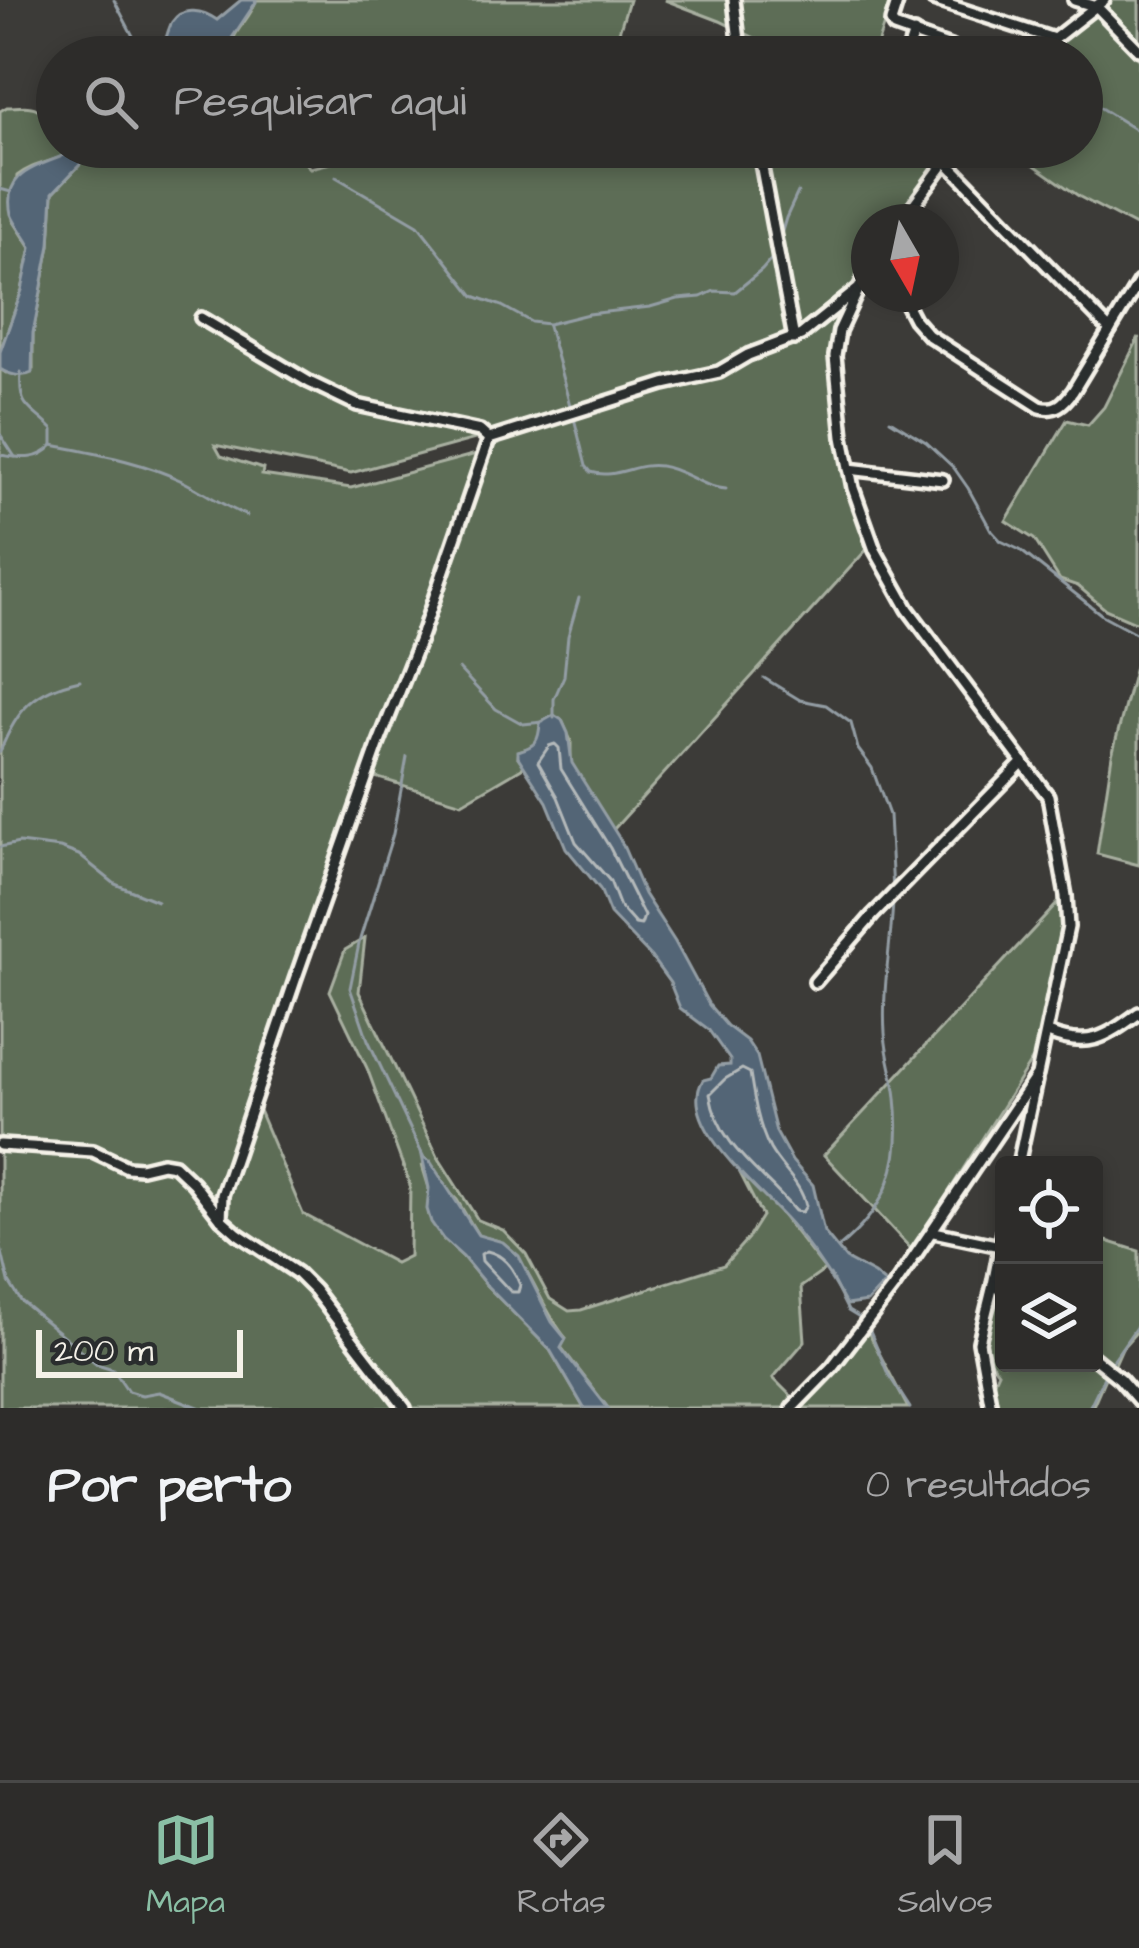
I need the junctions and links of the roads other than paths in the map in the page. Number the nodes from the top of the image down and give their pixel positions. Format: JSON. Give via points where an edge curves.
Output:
{"nodes":[{"id":1,"x":734,"y":0,"type":"edge"},
{"id":2,"x":898,"y":0,"type":"edge"},
{"id":3,"x":933,"y":0,"type":"edge"},
{"id":4,"x":1074,"y":0,"type":"edge"},
{"id":5,"x":1101,"y":3,"type":"edge"},
{"id":6,"x":914,"y":33,"type":"junction"},
{"id":7,"x":738,"y":36,"type":"edge"},
{"id":8,"x":913,"y":36,"type":"edge"},
{"id":9,"x":922,"y":36,"type":"edge"},
{"id":10,"x":1045,"y":36,"type":"edge"},
{"id":11,"x":1058,"y":36,"type":"edge"},
{"id":12,"x":1139,"y":50,"type":"edge"},
{"id":13,"x":762,"y":168,"type":"edge"},
{"id":14,"x":939,"y":168,"type":"edge"},
{"id":15,"x":953,"y":168,"type":"edge"},
{"id":16,"x":913,"y":204,"type":"edge"},
{"id":17,"x":1139,"y":282,"type":"edge"},
{"id":18,"x":851,"y":295,"type":"edge"},
{"id":19,"x":851,"y":304,"type":"edge"},
{"id":20,"x":910,"y":312,"type":"edge"},
{"id":21,"x":201,"y":318,"type":"dead end"},
{"id":22,"x":1110,"y":330,"type":"junction"},
{"id":23,"x":794,"y":339,"type":"junction"},
{"id":24,"x":489,"y":439,"type":"junction"},
{"id":25,"x":849,"y":470,"type":"junction"},
{"id":26,"x":943,"y":480,"type":"dead end"},
{"id":27,"x":1023,"y":762,"type":"junction"},
{"id":28,"x":815,"y":982,"type":"dead end"},
{"id":29,"x":1139,"y":1013,"type":"edge"},
{"id":30,"x":1048,"y":1033,"type":"junction"},
{"id":31,"x":1037,"y":1075,"type":"junction"},
{"id":32,"x":0,"y":1144,"type":"edge"},
{"id":33,"x":1020,"y":1156,"type":"edge"},
{"id":34,"x":221,"y":1219,"type":"junction"},
{"id":35,"x":934,"y":1232,"type":"junction"},
{"id":36,"x":995,"y":1245,"type":"edge"},
{"id":37,"x":997,"y":1264,"type":"edge"},
{"id":38,"x":993,"y":1285,"type":"joint"},
{"id":39,"x":1103,"y":1365,"type":"edge"},
{"id":40,"x":1139,"y":1401,"type":"edge"},
{"id":41,"x":405,"y":1408,"type":"edge"},
{"id":42,"x":792,"y":1408,"type":"edge"},
{"id":43,"x":991,"y":1408,"type":"edge"}],
"edges":[{"from":1,"to":7,"type":"street"},
{"from":2,"to":6,"type":"street","via":[[894,27]]},
{"from":3,"to":10,"type":"street"},
{"from":4,"to":5,"type":"street"},
{"from":5,"to":11,"type":"street"},
{"from":5,"to":12,"type":"street"},
{"from":6,"to":8,"type":"street"},
{"from":6,"to":9,"type":"street"},
{"from":13,"to":23,"type":"street"},
{"from":14,"to":16,"type":"street"},
{"from":15,"to":22,"type":"street"},
{"from":17,"to":22,"type":"street"},
{"from":18,"to":23,"type":"street"},
{"from":19,"to":25,"type":"street","via":[[835,356]]},
{"from":20,"to":22,"type":"street","via":[[928,335],[1046,409],[1066,400]]},
{"from":21,"to":24,"type":"street","via":[[357,405]]},
{"from":23,"to":24,"type":"street","via":[[709,376]]},
{"from":24,"to":34,"type":"street","via":[[282,1017]]},
{"from":25,"to":26,"type":"street"},
{"from":25,"to":27,"type":"street","via":[[871,541],[908,609]]},
{"from":27,"to":28,"type":"street"},
{"from":27,"to":30,"type":"street","via":[[1051,805],[1066,896],[1066,946]]},
{"from":29,"to":30,"type":"street","via":[[1089,1041]]},
{"from":30,"to":31,"type":"street"},
{"from":31,"to":33,"type":"street"},
{"from":31,"to":35,"type":"street"},
{"from":32,"to":34,"type":"street","via":[[93,1150],[127,1167],[173,1165]]},
{"from":34,"to":41,"type":"street","via":[[314,1290]]},
{"from":35,"to":36,"type":"street"},
{"from":35,"to":42,"type":"street"},
{"from":37,"to":38,"type":"street"},
{"from":38,"to":43,"type":"street","via":[[979,1342]]},
{"from":39,"to":40,"type":"street"}]}
